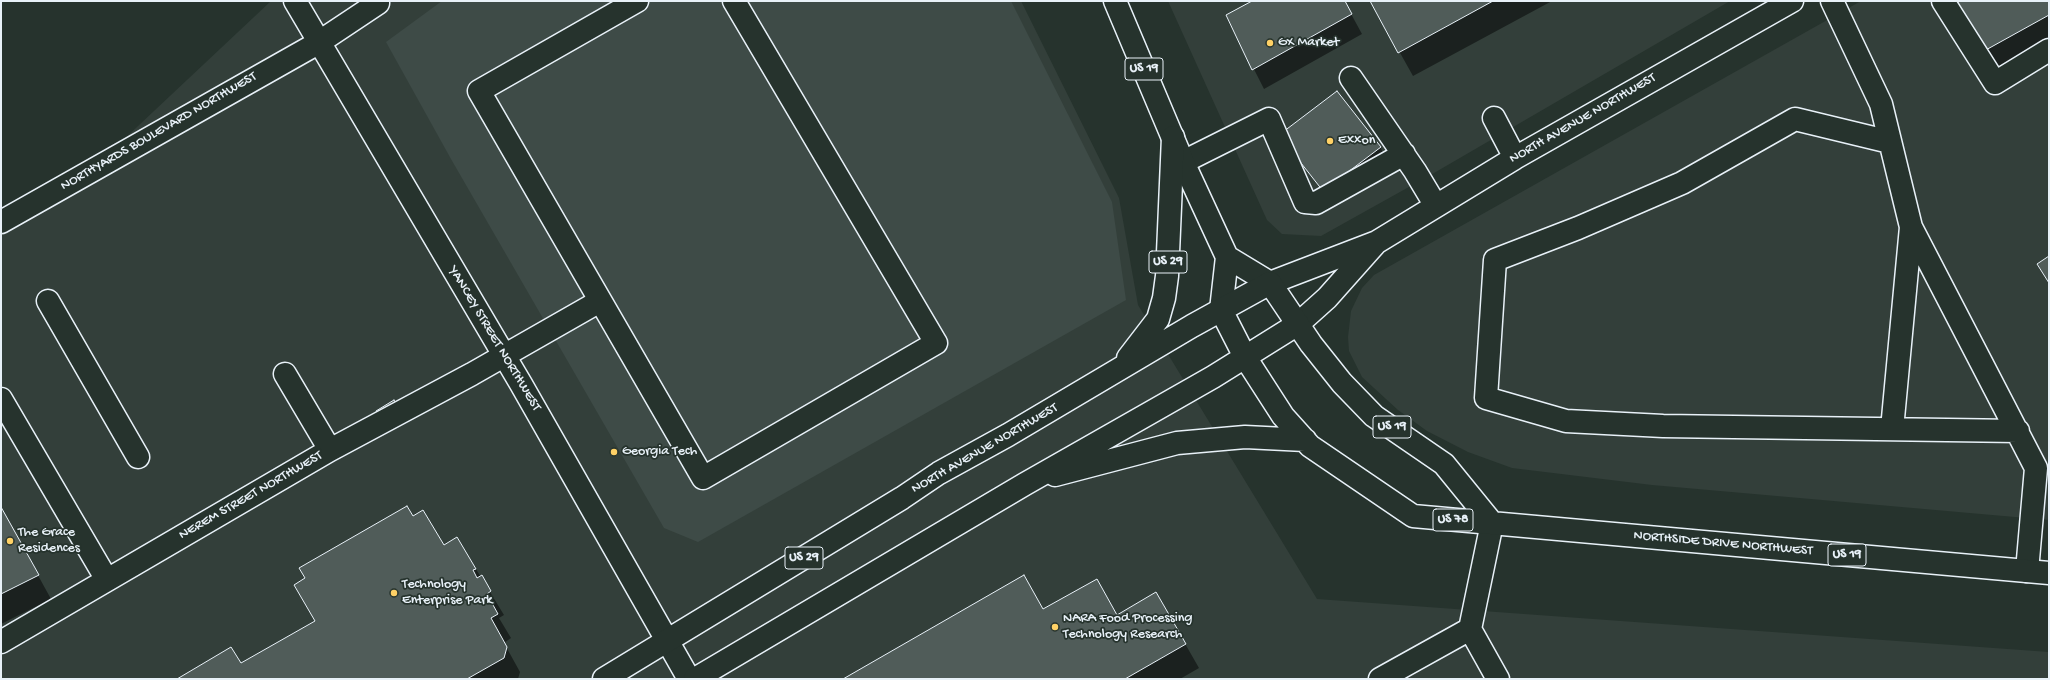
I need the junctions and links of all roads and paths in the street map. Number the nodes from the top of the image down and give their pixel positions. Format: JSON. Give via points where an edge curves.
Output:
{"nodes":[{"id":1,"x":295,"y":1,"type":"edge"},
{"id":2,"x":637,"y":1,"type":"edge"},
{"id":3,"x":734,"y":1,"type":"edge"},
{"id":4,"x":1115,"y":1,"type":"edge"},
{"id":5,"x":1792,"y":1,"type":"edge"},
{"id":6,"x":1832,"y":1,"type":"edge"},
{"id":7,"x":1943,"y":1,"type":"edge"},
{"id":8,"x":378,"y":3,"type":"dead end"},
{"id":9,"x":318,"y":43,"type":"junction"},
{"id":10,"x":2049,"y":50,"type":"edge"},
{"id":11,"x":1351,"y":78,"type":"dead end"},
{"id":12,"x":1494,"y":118,"type":"dead end"},
{"id":13,"x":1173,"y":137,"type":"junction"},
{"id":14,"x":1890,"y":142,"type":"junction"},
{"id":15,"x":1404,"y":154,"type":"junction"},
{"id":16,"x":1515,"y":158,"type":"junction"},
{"id":17,"x":1183,"y":162,"type":"junction"},
{"id":18,"x":1436,"y":206,"type":"junction"},
{"id":19,"x":1,"y":222,"type":"edge"},
{"id":20,"x":1911,"y":227,"type":"junction"},
{"id":21,"x":1377,"y":242,"type":"junction"},
{"id":22,"x":1227,"y":257,"type":"junction"},
{"id":23,"x":1270,"y":283,"type":"junction"},
{"id":24,"x":600,"y":301,"type":"junction"},
{"id":25,"x":48,"y":302,"type":"dead end"},
{"id":26,"x":1221,"y":310,"type":"junction"},
{"id":27,"x":1298,"y":324,"type":"junction"},
{"id":28,"x":504,"y":356,"type":"junction"},
{"id":29,"x":1245,"y":357,"type":"junction"},
{"id":30,"x":1116,"y":372,"type":"junction"},
{"id":31,"x":285,"y":374,"type":"dead end"},
{"id":32,"x":1,"y":399,"type":"edge"},
{"id":33,"x":1892,"y":429,"type":"junction"},
{"id":34,"x":2018,"y":430,"type":"junction"},
{"id":35,"x":1305,"y":440,"type":"junction"},
{"id":36,"x":330,"y":450,"type":"junction"},
{"id":37,"x":138,"y":457,"type":"dead end"},
{"id":38,"x":1024,"y":484,"type":"junction"},
{"id":39,"x":1492,"y":524,"type":"junction"},
{"id":40,"x":2027,"y":571,"type":"junction"},
{"id":41,"x":2049,"y":573,"type":"edge"},
{"id":42,"x":107,"y":580,"type":"junction"},
{"id":43,"x":1470,"y":629,"type":"junction"},
{"id":44,"x":668,"y":641,"type":"junction"},
{"id":45,"x":1,"y":642,"type":"edge"},
{"id":46,"x":604,"y":679,"type":"edge"},
{"id":47,"x":689,"y":679,"type":"edge"},
{"id":48,"x":695,"y":679,"type":"edge"},
{"id":49,"x":1380,"y":679,"type":"edge"},
{"id":50,"x":1498,"y":679,"type":"edge"}],
"edges":[{"from":1,"to":9,"type":"main road","name":"YANCEY STREET NORTHWEST"},
{"from":2,"to":24,"type":"main road","via":[[479,91]]},
{"from":3,"to":24,"type":"main road","via":[[936,343],[703,478]]},
{"from":4,"to":13,"type":"main road","number":"US 19"},
{"from":5,"to":16,"type":"main road","name":"NORTH AVENUE NORTHWEST"},
{"from":6,"to":14,"type":"main road","via":[[1881,104]]},
{"from":7,"to":10,"type":"main road","via":[[1994,83]]},
{"from":8,"to":9,"type":"main road","name":"NORTHYARDS BOULEVARD NORTHWEST"},
{"from":9,"to":19,"type":"main road","name":"NORTHYARDS BOULEVARD NORTHWEST"},
{"from":9,"to":28,"type":"main road","name":"YANCEY STREET NORTHWEST"},
{"from":11,"to":15,"type":"main road"},
{"from":12,"to":16,"type":"main road"},
{"from":13,"to":17,"type":"main road","number":"US 19"},
{"from":13,"to":30,"type":"main road","number":"US 29","via":[[1164,298],[1158,319],[1147,336]]},
{"from":14,"to":20,"type":"main road"},
{"from":14,"to":33,"type":"main road","via":[[1795,119],[1682,183],[1578,228],[1495,260],[1486,398],[1566,421],[1663,426]]},
{"from":15,"to":17,"type":"main road","via":[[1316,203],[1305,202],[1269,119]]},
{"from":15,"to":18,"type":"main road"},
{"from":16,"to":18,"type":"main road","name":"NORTH AVENUE NORTHWEST"},
{"from":17,"to":22,"type":"main road","number":"US 19"},
{"from":18,"to":21,"type":"main road","name":"NORTH AVENUE NORTHWEST"},
{"from":20,"to":33,"type":"main road"},
{"from":20,"to":34,"type":"main road"},
{"from":21,"to":23,"type":"main road","name":"NORTH AVENUE NORTHWEST"},
{"from":21,"to":27,"type":"main road","name":"NORTH AVENUE NORTHWEST","via":[[1327,298]]},
{"from":22,"to":23,"type":"main road","number":"US 19"},
{"from":22,"to":26,"type":"main road"},
{"from":23,"to":26,"type":"main road","name":"NORTH AVENUE NORTHWEST","number":"US 29"},
{"from":23,"to":27,"type":"main road","number":"US 19"},
{"from":24,"to":28,"type":"main road","name":"NEREM STREET NORTHWEST"},
{"from":25,"to":37,"type":"main road"},
{"from":26,"to":29,"type":"main road","name":"NORTHSIDE DRIVE NORTHWEST"},
{"from":26,"to":30,"type":"main road","name":"NORTH AVENUE NORTHWEST","number":"US 29"},
{"from":27,"to":29,"type":"main road","name":"NORTH AVENUE NORTHWEST"},
{"from":27,"to":39,"type":"main road","number":"US 19","via":[[1342,383],[1374,416],[1444,464]]},
{"from":28,"to":36,"type":"main road","name":"NEREM STREET NORTHWEST"},
{"from":28,"to":44,"type":"main road","name":"YANCEY STREET NORTHWEST"},
{"from":29,"to":35,"type":"main road","name":"NORTHSIDE DRIVE NORTHWEST","via":[[1283,416]]},
{"from":29,"to":38,"type":"main road","name":"NORTH AVENUE NORTHWEST"},
{"from":30,"to":44,"type":"main road","name":"NORTH AVENUE NORTHWEST","number":"US 29","via":[[939,473]]},
{"from":31,"to":36,"type":"main road"},
{"from":32,"to":42,"type":"main road"},
{"from":33,"to":34,"type":"main road"},
{"from":34,"to":40,"type":"main road","via":[[2036,468]]},
{"from":35,"to":38,"type":"main road","via":[[1245,437],[1177,443]]},
{"from":35,"to":39,"type":"main road","name":"NORTHSIDE DRIVE NORTHWEST","number":"US 78","via":[[1310,446],[1413,516]]},
{"from":36,"to":42,"type":"main road","name":"NEREM STREET NORTHWEST"},
{"from":38,"to":48,"type":"main road","name":"NORTH AVENUE NORTHWEST"},
{"from":39,"to":40,"type":"main road","name":"NORTHSIDE DRIVE NORTHWEST","number":"US 19"},
{"from":39,"to":43,"type":"main road"},
{"from":40,"to":41,"type":"main road","name":"NORTHSIDE DRIVE NORTHWEST","number":"US 19"},
{"from":42,"to":45,"type":"main road","name":"NEREM STREET NORTHWEST"},
{"from":43,"to":49,"type":"main road"},
{"from":43,"to":50,"type":"main road"},
{"from":44,"to":46,"type":"main road","name":"NORTH AVENUE NORTHWEST","number":"US 29"},
{"from":44,"to":47,"type":"main road","name":"YANCEY STREET NORTHWEST"}]}
